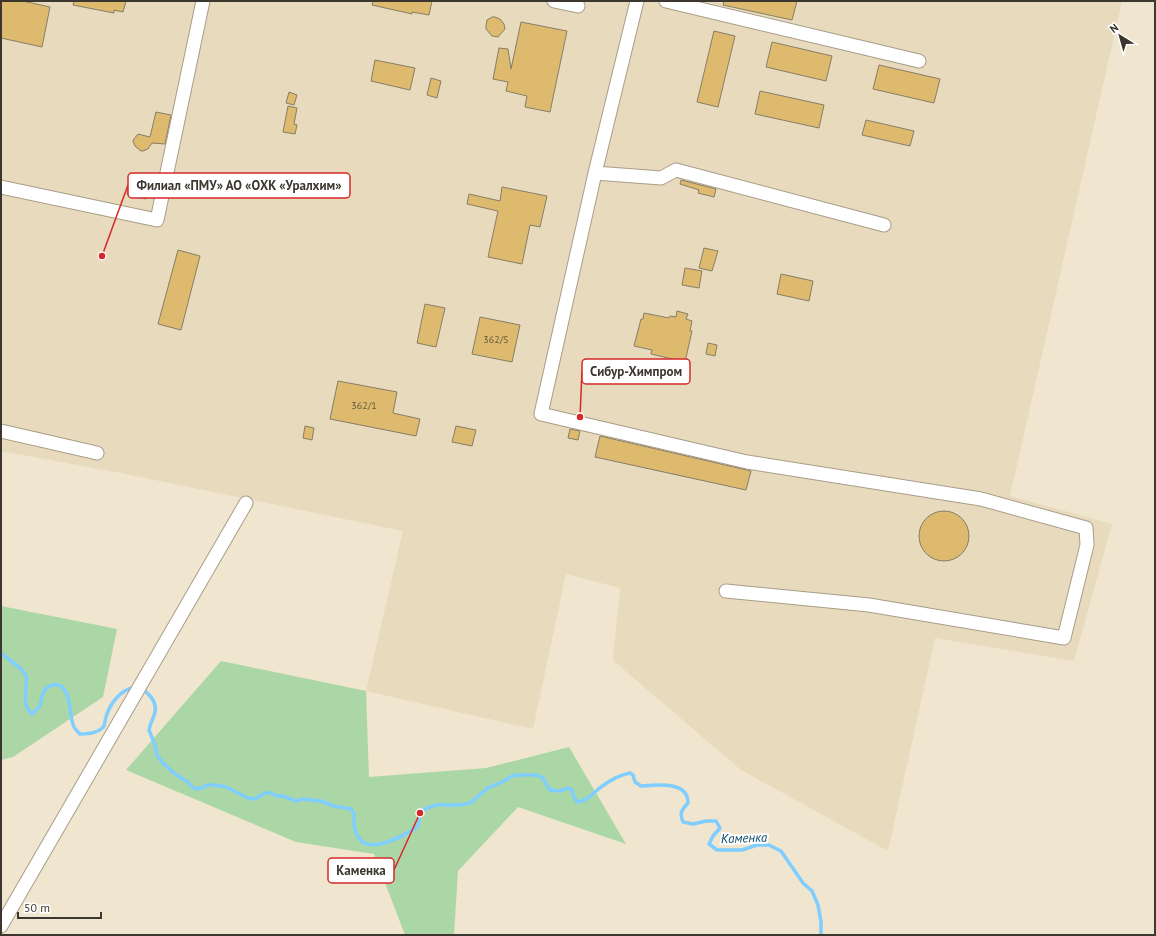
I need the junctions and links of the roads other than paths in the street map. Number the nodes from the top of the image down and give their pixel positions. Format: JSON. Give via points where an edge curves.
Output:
{"nodes":[{"id":1,"x":203,"y":1,"type":"edge"},
{"id":2,"x":554,"y":1,"type":"edge"},
{"id":3,"x":637,"y":1,"type":"edge"},
{"id":4,"x":666,"y":1,"type":"edge"},
{"id":5,"x":578,"y":6,"type":"dead end"},
{"id":6,"x":919,"y":61,"type":"dead end"},
{"id":7,"x":595,"y":173,"type":"junction"},
{"id":8,"x":1,"y":187,"type":"edge"},
{"id":9,"x":884,"y":225,"type":"dead end"},
{"id":10,"x":1,"y":431,"type":"edge"},
{"id":11,"x":97,"y":453,"type":"dead end"},
{"id":12,"x":246,"y":503,"type":"dead end"},
{"id":13,"x":726,"y":591,"type":"dead end"},
{"id":14,"x":1,"y":926,"type":"edge"}],
"edges":[{"from":1,"to":8,"type":"lane","via":[[157,220]]},
{"from":2,"to":5,"type":"lane"},
{"from":3,"to":7,"type":"lane"},
{"from":4,"to":6,"type":"lane"},
{"from":7,"to":9,"type":"lane","via":[[661,178],[676,170]]},
{"from":7,"to":13,"type":"lane","via":[[541,414],[747,462],[981,499],[1086,528],[1087,545],[1064,638],[869,605]]},
{"from":10,"to":11,"type":"lane"},
{"from":12,"to":14,"type":"lane"}]}
